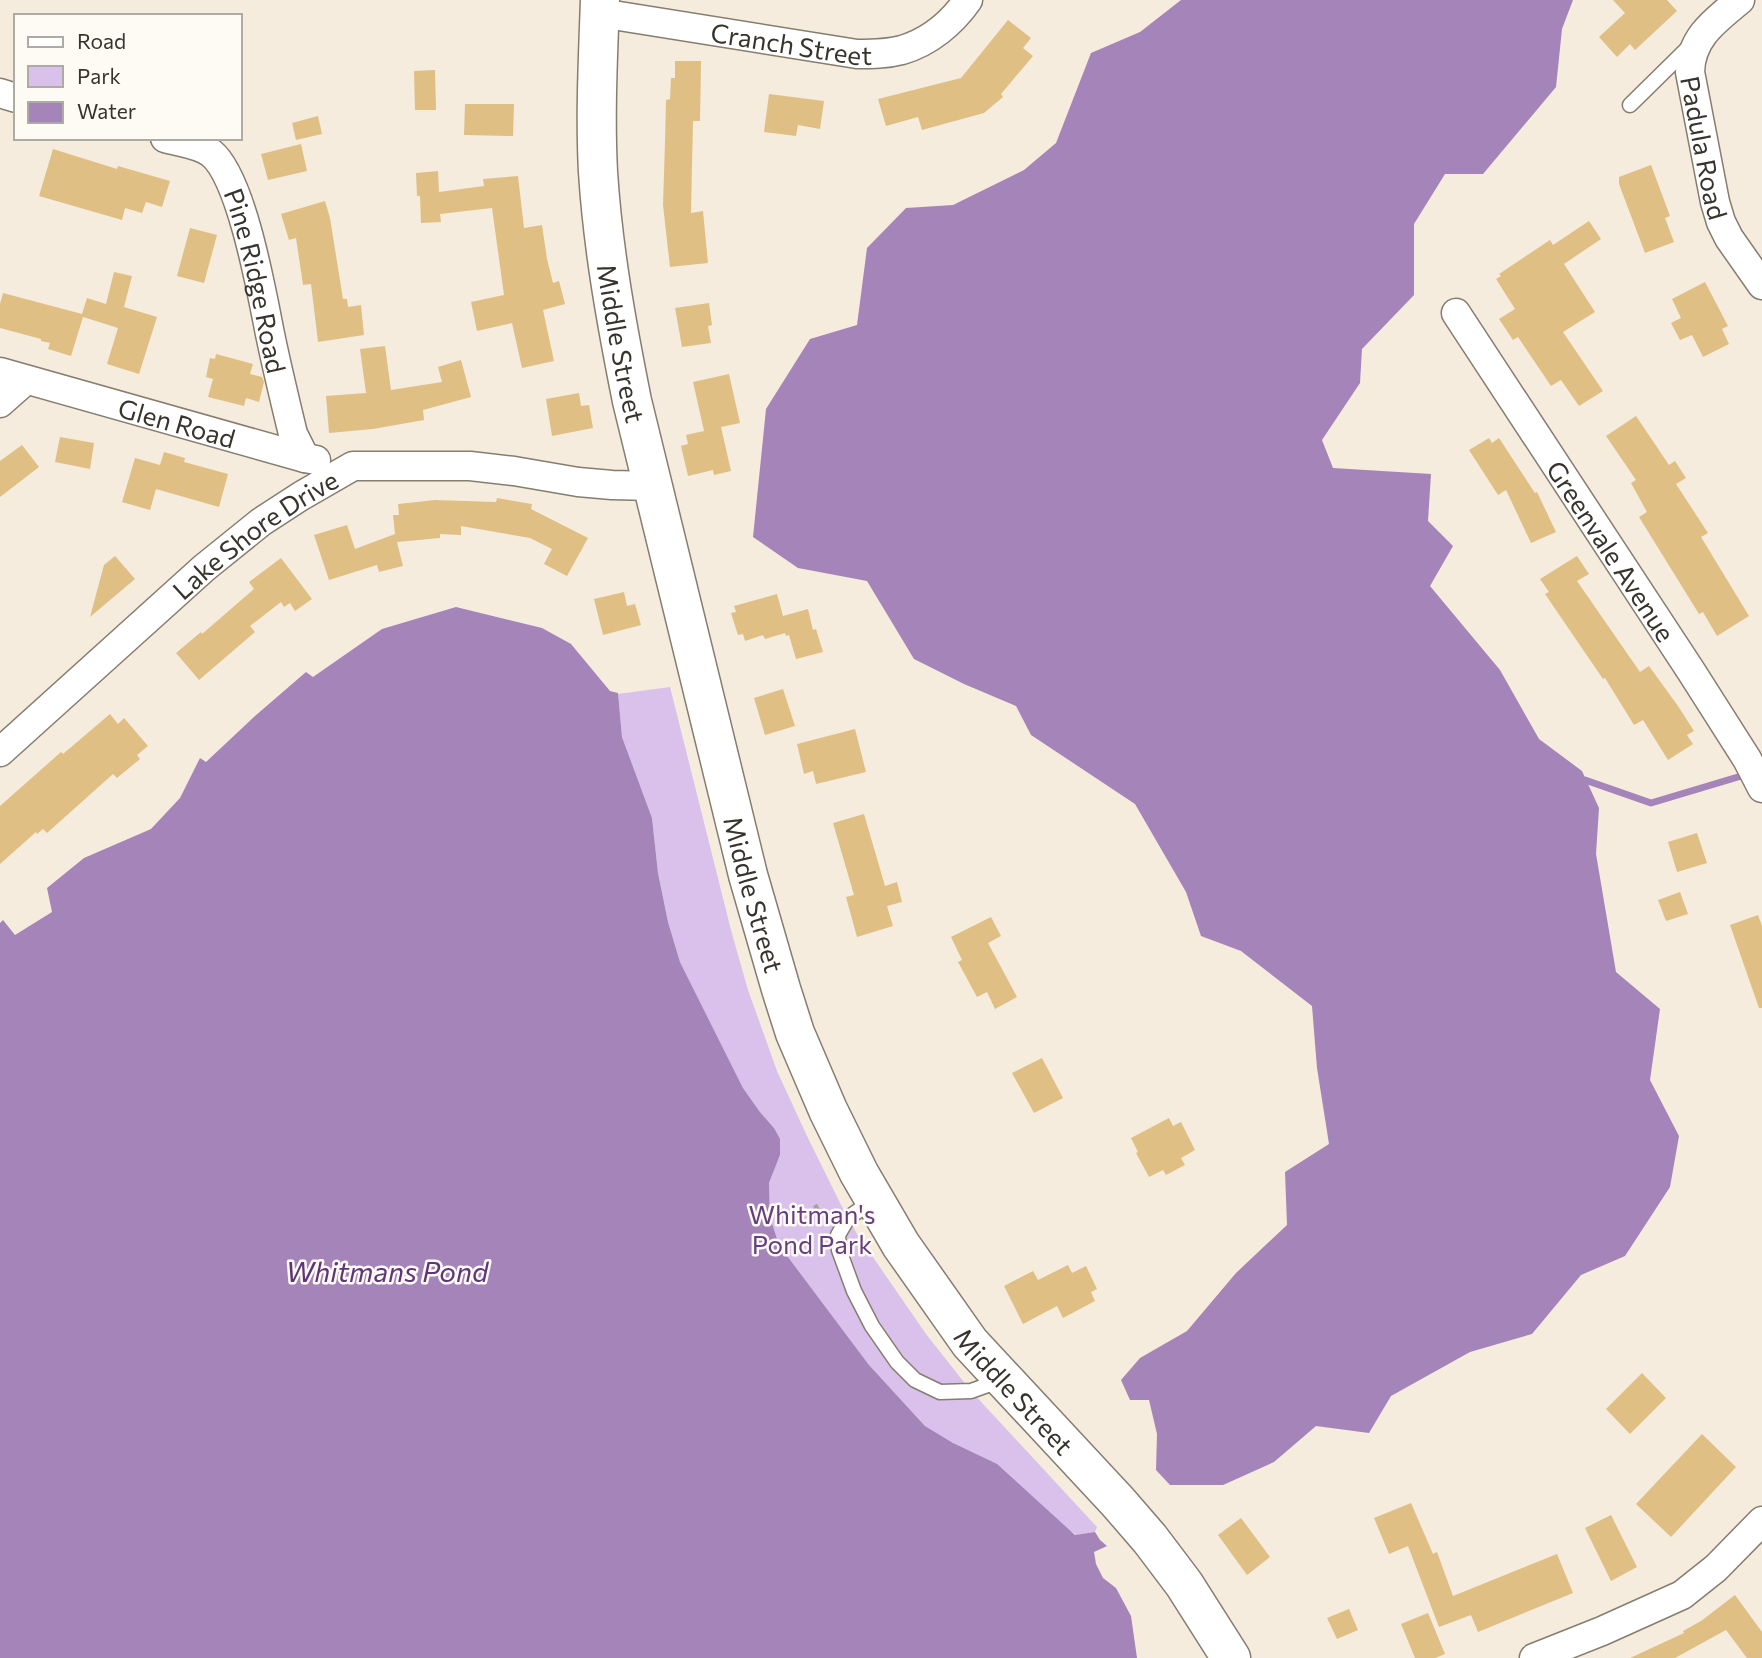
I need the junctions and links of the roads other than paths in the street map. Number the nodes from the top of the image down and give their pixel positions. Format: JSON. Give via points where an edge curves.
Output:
{"nodes":[{"id":1,"x":968,"y":0,"type":"edge"},
{"id":2,"x":600,"y":6,"type":"edge"},
{"id":3,"x":1733,"y":6,"type":"edge"},
{"id":4,"x":1700,"y":37,"type":"junction"},
{"id":5,"x":1630,"y":105,"type":"dead end"},
{"id":6,"x":172,"y":140,"type":"edge"},
{"id":7,"x":1762,"y":285,"type":"edge"},
{"id":8,"x":1456,"y":313,"type":"dead end"},
{"id":9,"x":13,"y":376,"type":"edge"},
{"id":10,"x":0,"y":403,"type":"edge"},
{"id":11,"x":305,"y":458,"type":"junction"},
{"id":12,"x":354,"y":466,"type":"junction"},
{"id":13,"x":652,"y":486,"type":"junction"},
{"id":14,"x":0,"y":752,"type":"edge"},
{"id":15,"x":1756,"y":776,"type":"edge"},
{"id":16,"x":873,"y":1200,"type":"junction"},
{"id":17,"x":1003,"y":1379,"type":"junction"},
{"id":18,"x":1762,"y":1521,"type":"edge"},
{"id":19,"x":1231,"y":1658,"type":"edge"},
{"id":20,"x":1534,"y":1658,"type":"edge"}],
"edges":[{"from":1,"to":2,"type":"street","name":"Cranch Street","via":[[924,41],[879,54],[857,54]]},
{"from":2,"to":13,"type":"main road","name":"Middle Street","via":[[598,174],[618,333]]},
{"from":3,"to":4,"type":"street","name":"Padula Road"},
{"from":4,"to":5,"type":"lane"},
{"from":4,"to":7,"type":"street","name":"Padula Road","via":[[1693,48],[1690,72],[1715,202],[1730,238]]},
{"from":6,"to":11,"type":"street","name":"Pine Ridge Road","via":[[210,153],[234,193],[293,434]]},
{"from":8,"to":15,"type":"street","name":"Greenvale Avenue"},
{"from":9,"to":10,"type":"street"},
{"from":9,"to":11,"type":"street","name":"Glen Road"},
{"from":11,"to":12,"type":"street","name":"Glen Road"},
{"from":12,"to":13,"type":"street","name":"Lake Shore Drive","via":[[470,466],[578,482]]},
{"from":12,"to":14,"type":"street","name":"Lake Shore Drive","via":[[261,522],[204,568]]},
{"from":13,"to":16,"type":"main road","name":"Middle Street","via":[[748,875],[781,989],[828,1110]]},
{"from":16,"to":17,"type":"main road","name":"Middle Street","via":[[970,1343]]},
{"from":16,"to":17,"type":"lane","via":[[848,1218],[838,1235],[839,1250],[872,1326],[897,1362],[915,1380],[940,1392],[971,1391]]},
{"from":17,"to":19,"type":"main road","name":"Middle Street","via":[[1150,1539]]},
{"from":18,"to":20,"type":"street","via":[[1682,1595]]}]}
